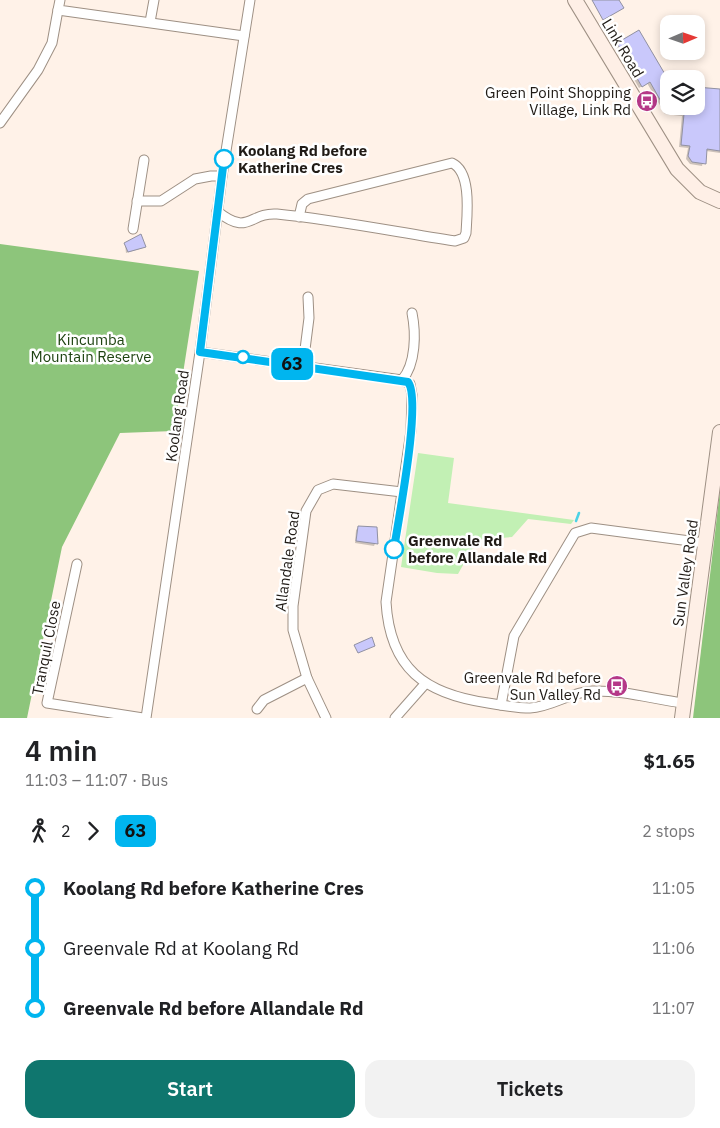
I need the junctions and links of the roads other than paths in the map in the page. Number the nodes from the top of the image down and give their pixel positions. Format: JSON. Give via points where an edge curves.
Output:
{"nodes":[{"id":1,"x":60,"y":0,"type":"edge"},
{"id":2,"x":154,"y":0,"type":"edge"},
{"id":3,"x":250,"y":0,"type":"edge"},
{"id":4,"x":575,"y":0,"type":"edge"},
{"id":5,"x":58,"y":10,"type":"junction"},
{"id":6,"x":150,"y":22,"type":"junction"},
{"id":7,"x":244,"y":36,"type":"junction"},
{"id":8,"x":0,"y":123,"type":"edge"},
{"id":9,"x":144,"y":160,"type":"dead end"},
{"id":10,"x":222,"y":176,"type":"junction"},
{"id":11,"x":137,"y":201,"type":"junction"},
{"id":12,"x":720,"y":201,"type":"edge"},
{"id":13,"x":217,"y":211,"type":"junction"},
{"id":14,"x":299,"y":217,"type":"junction"},
{"id":15,"x":133,"y":229,"type":"dead end"},
{"id":16,"x":308,"y":297,"type":"dead end"},
{"id":17,"x":412,"y":313,"type":"dead end"},
{"id":18,"x":200,"y":352,"type":"junction"},
{"id":19,"x":303,"y":366,"type":"junction"},
{"id":20,"x":402,"y":380,"type":"junction"},
{"id":21,"x":720,"y":432,"type":"edge"},
{"id":22,"x":402,"y":492,"type":"junction"},
{"id":23,"x":705,"y":544,"type":"junction"},
{"id":24,"x":77,"y":564,"type":"dead end"},
{"id":25,"x":307,"y":678,"type":"junction"},
{"id":26,"x":425,"y":684,"type":"junction"},
{"id":27,"x":683,"y":703,"type":"junction"},
{"id":28,"x":501,"y":704,"type":"junction"},
{"id":29,"x":257,"y":708,"type":"dead end"},
{"id":30,"x":144,"y":718,"type":"edge"},
{"id":31,"x":326,"y":718,"type":"edge"},
{"id":32,"x":395,"y":718,"type":"edge"},
{"id":33,"x":682,"y":718,"type":"edge"}],
"edges":[{"from":1,"to":5,"type":"street"},
{"from":2,"to":6,"type":"street"},
{"from":3,"to":7,"type":"street","name":"Koolang Road"},
{"from":4,"to":12,"type":"street","name":"Link Road","via":[[677,169],[700,192]]},
{"from":5,"to":6,"type":"street"},
{"from":5,"to":8,"type":"street","via":[[52,43],[38,70]]},
{"from":6,"to":7,"type":"street"},
{"from":7,"to":10,"type":"street","name":"Koolang Road"},
{"from":9,"to":11,"type":"street"},
{"from":10,"to":11,"type":"street","via":[[195,179],[161,201]]},
{"from":10,"to":13,"type":"street","name":"Koolang Road"},
{"from":11,"to":15,"type":"street"},
{"from":13,"to":14,"type":"street","via":[[241,224],[271,214]]},
{"from":13,"to":18,"type":"street","name":"Koolang Road"},
{"from":14,"to":14,"type":"street","via":[[455,241],[464,238],[466,233],[468,199],[460,170],[452,164],[308,199],[302,204]]},
{"from":16,"to":19,"type":"street","via":[[309,318]]},
{"from":17,"to":20,"type":"street","via":[[415,329],[410,364]]},
{"from":18,"to":19,"type":"street"},
{"from":18,"to":30,"type":"street","name":"Koolang Road"},
{"from":19,"to":20,"type":"street"},
{"from":20,"to":22,"type":"street","via":[[411,387],[412,414]]},
{"from":21,"to":23,"type":"street","name":"Sun Valley Road"},
{"from":22,"to":25,"type":"street","name":"Allandale Road","via":[[340,483],[327,486],[313,495],[306,511],[292,617]]},
{"from":22,"to":26,"type":"street","via":[[386,602],[387,617],[400,655]]},
{"from":23,"to":27,"type":"street","name":"Sun Valley Road"},
{"from":23,"to":28,"type":"street","via":[[591,528],[575,533],[514,636]]},
{"from":24,"to":30,"type":"street","name":"Tranquil Close","via":[[47,703]]},
{"from":25,"to":29,"type":"street","via":[[264,700]]},
{"from":25,"to":31,"type":"street","name":"Allandale Road"},
{"from":26,"to":28,"type":"street","via":[[454,697]]},
{"from":26,"to":32,"type":"street"},
{"from":27,"to":28,"type":"street","via":[[604,691],[578,694],[529,708]]},
{"from":27,"to":33,"type":"street","name":"Sun Valley Road"}]}
